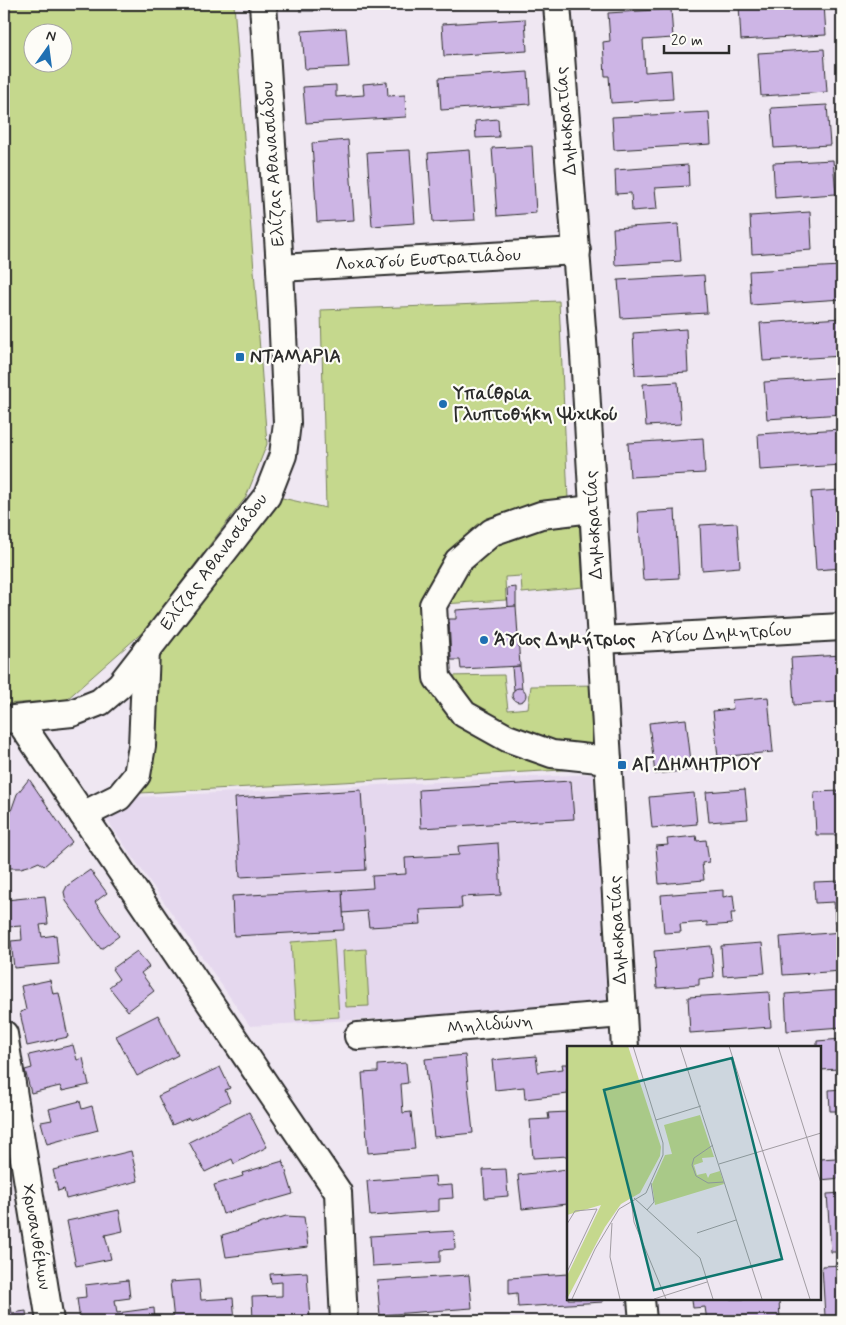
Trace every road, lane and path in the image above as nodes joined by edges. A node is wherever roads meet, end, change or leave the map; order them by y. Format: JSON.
{"nodes":[{"id":1,"x":263,"y":4,"type":"edge"},
{"id":2,"x":557,"y":4,"type":"edge"},
{"id":3,"x":577,"y":251,"type":"junction"},
{"id":4,"x":280,"y":268,"type":"junction"},
{"id":5,"x":592,"y":509,"type":"junction"},
{"id":6,"x":842,"y":627,"type":"edge"},
{"id":7,"x":601,"y":640,"type":"junction"},
{"id":8,"x":146,"y":651,"type":"junction"},
{"id":9,"x":11,"y":720,"type":"edge"},
{"id":10,"x":608,"y":760,"type":"junction"},
{"id":11,"x":83,"y":815,"type":"junction"},
{"id":12,"x":622,"y":1014,"type":"junction"},
{"id":13,"x":4,"y":1034,"type":"edge"},
{"id":14,"x":358,"y":1036,"type":"dead end"},
{"id":15,"x":625,"y":1046,"type":"edge"},
{"id":16,"x":641,"y":1300,"type":"edge"},
{"id":17,"x":50,"y":1321,"type":"edge"},
{"id":18,"x":344,"y":1321,"type":"edge"},
{"id":19,"x":643,"y":1321,"type":"edge"}],
"edges":[{"from":1,"to":4,"type":"street","name":"Ελίζας Αθανασιάδου"},
{"from":2,"to":3,"type":"street","name":"Δημοκρατίας"},
{"from":3,"to":4,"type":"street","name":"Λοχαγού Ευστρατιάδου"},
{"from":3,"to":5,"type":"street","name":"Δημοκρατίας"},
{"from":4,"to":8,"type":"street","name":"Ελίζας Αθανασιάδου"},
{"from":5,"to":7,"type":"street","name":"Δημοκρατίας"},
{"from":5,"to":10,"type":"street"},
{"from":6,"to":7,"type":"street","name":"Αγίου Δημητρίου"},
{"from":7,"to":10,"type":"street","name":"Δημοκρατίας"},
{"from":8,"to":9,"type":"street","name":"Ελίζας Αθανασιάδου"},
{"from":8,"to":11,"type":"street"},
{"from":9,"to":11,"type":"street"},
{"from":10,"to":12,"type":"street","name":"Δημοκρατίας"},
{"from":11,"to":18,"type":"street"},
{"from":12,"to":14,"type":"street","name":"Μηλιδώνη"},
{"from":12,"to":15,"type":"street","name":"Δημοκρατίας"},
{"from":13,"to":17,"type":"street","name":"Χρυσανθέμων"},
{"from":16,"to":19,"type":"street"}]}
